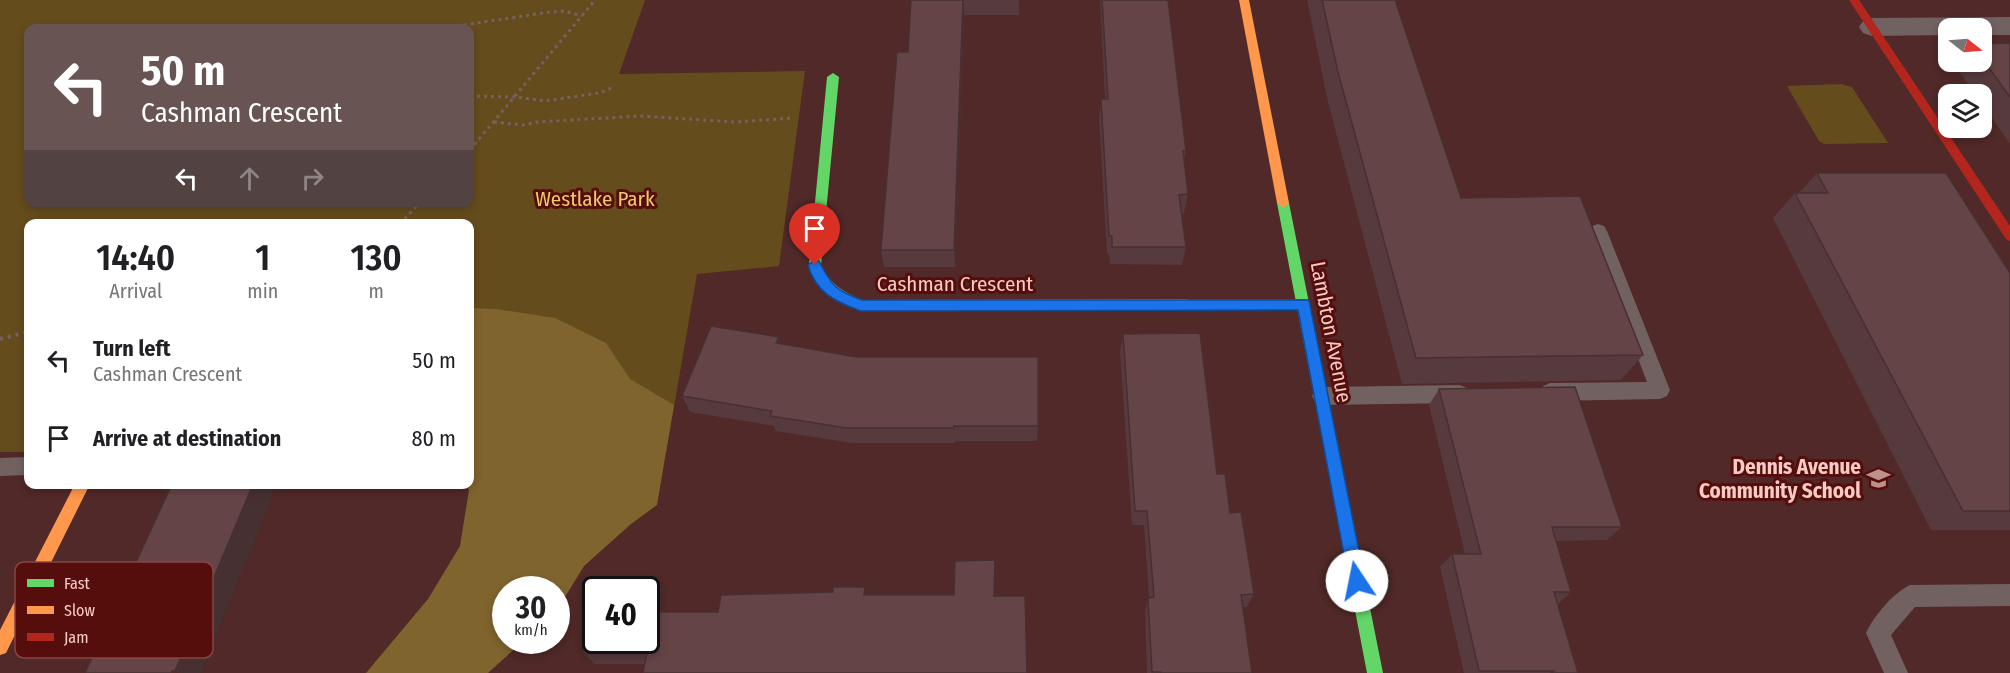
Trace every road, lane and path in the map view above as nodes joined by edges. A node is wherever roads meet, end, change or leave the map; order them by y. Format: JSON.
{"nodes":[{"id":1,"x":595,"y":0,"type":"edge"},
{"id":2,"x":1244,"y":0,"type":"edge"},
{"id":3,"x":1854,"y":0,"type":"edge"},
{"id":4,"x":582,"y":16,"type":"junction"},
{"id":5,"x":474,"y":24,"type":"edge"},
{"id":6,"x":2010,"y":26,"type":"edge"},
{"id":7,"x":1872,"y":27,"type":"junction"},
{"id":8,"x":833,"y":77,"type":"dead end"},
{"id":9,"x":614,"y":87,"type":"dead end"},
{"id":10,"x":474,"y":96,"type":"edge"},
{"id":11,"x":516,"y":97,"type":"junction"},
{"id":12,"x":830,"y":117,"type":"junction"},
{"id":13,"x":494,"y":122,"type":"junction"},
{"id":14,"x":474,"y":145,"type":"edge"},
{"id":15,"x":415,"y":207,"type":"edge"},
{"id":16,"x":405,"y":219,"type":"edge"},
{"id":17,"x":1598,"y":231,"type":"dead end"},
{"id":18,"x":2010,"y":236,"type":"edge"},
{"id":19,"x":1304,"y":304,"type":"junction"},
{"id":20,"x":24,"y":333,"type":"edge"},
{"id":21,"x":0,"y":339,"type":"edge"},
{"id":22,"x":1531,"y":393,"type":"edge"},
{"id":23,"x":1484,"y":394,"type":"edge"},
{"id":24,"x":1322,"y":396,"type":"junction"},
{"id":25,"x":24,"y":466,"type":"edge"},
{"id":26,"x":0,"y":467,"type":"edge"},
{"id":27,"x":80,"y":489,"type":"edge"},
{"id":28,"x":43,"y":562,"type":"edge"},
{"id":29,"x":2010,"y":595,"type":"edge"},
{"id":30,"x":15,"y":617,"type":"edge"},
{"id":31,"x":0,"y":646,"type":"edge"},
{"id":32,"x":1375,"y":673,"type":"edge"},
{"id":33,"x":1896,"y":673,"type":"edge"}],
"edges":[{"from":1,"to":4,"type":"path"},
{"from":2,"to":19,"type":"street","name":"Lambton Avenue"},
{"from":3,"to":7,"type":"street"},
{"from":4,"to":5,"type":"path"},
{"from":4,"to":11,"type":"path"},
{"from":6,"to":7,"type":"street"},
{"from":7,"to":18,"type":"street"},
{"from":8,"to":12,"type":"street","name":"Cashman Crescent"},
{"from":9,"to":11,"type":"path"},
{"from":10,"to":11,"type":"path"},
{"from":11,"to":13,"type":"path"},
{"from":12,"to":13,"type":"path"},
{"from":12,"to":19,"type":"street","name":"Cashman Crescent"},
{"from":13,"to":14,"type":"path"},
{"from":15,"to":16,"type":"path"},
{"from":17,"to":22,"type":"lane"},
{"from":19,"to":24,"type":"street","name":"Lambton Avenue"},
{"from":20,"to":21,"type":"path"},
{"from":23,"to":24,"type":"lane"},
{"from":24,"to":32,"type":"street","name":"Lambton Avenue"},
{"from":25,"to":26,"type":"lane"},
{"from":27,"to":28,"type":"street"},
{"from":29,"to":33,"type":"lane"},
{"from":30,"to":31,"type":"street"}]}
